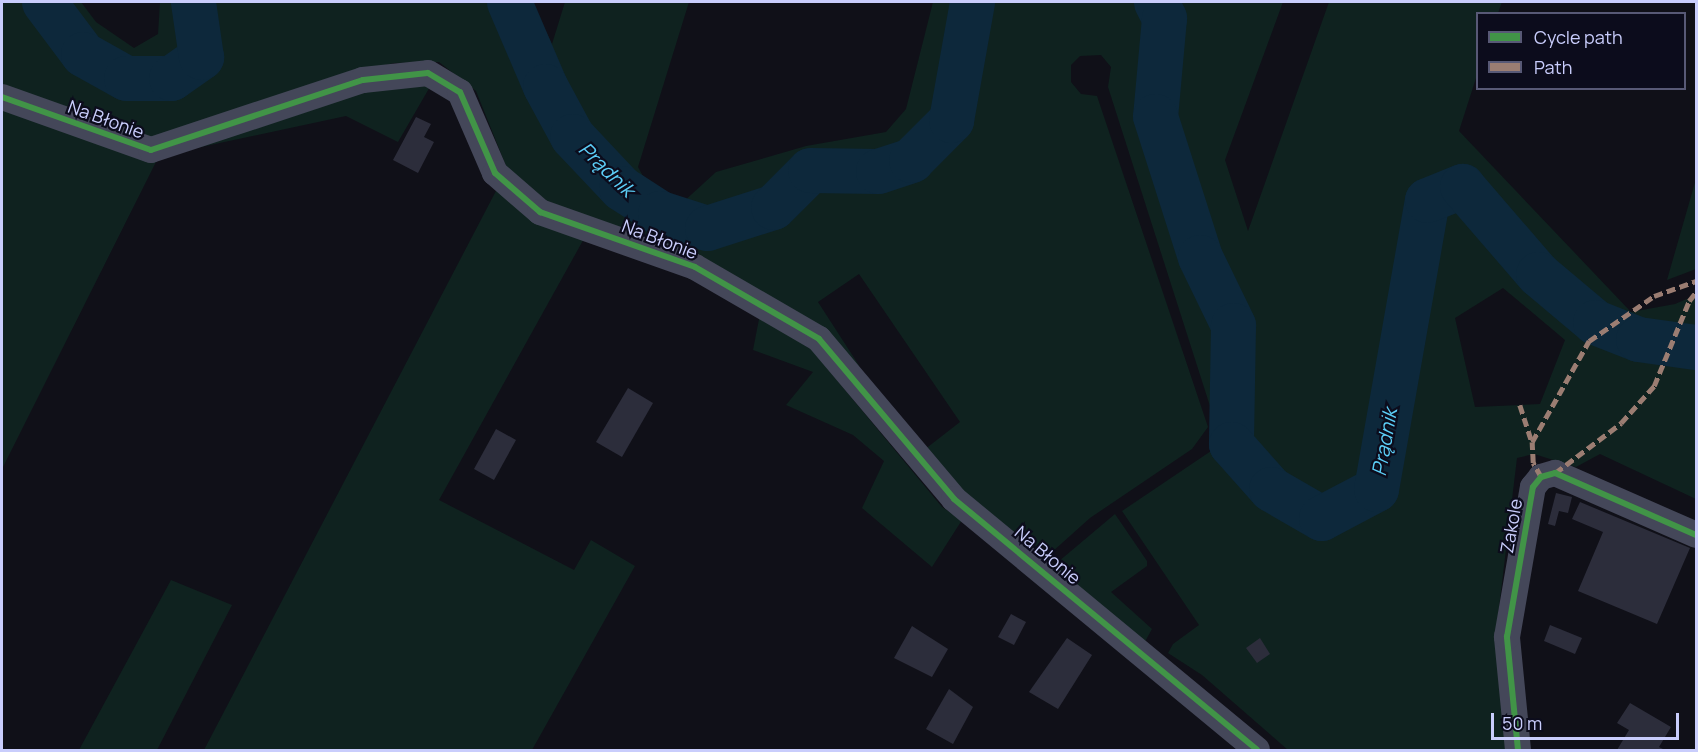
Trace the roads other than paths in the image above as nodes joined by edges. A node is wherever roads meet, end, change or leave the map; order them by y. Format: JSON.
{"nodes":[{"id":1,"x":2,"y":97,"type":"edge"},
{"id":2,"x":1696,"y":535,"type":"edge"},
{"id":3,"x":1257,"y":750,"type":"edge"},
{"id":4,"x":1518,"y":750,"type":"edge"}],
"edges":[{"from":1,"to":3,"type":"street","name":"Na Błonie"},
{"from":2,"to":4,"type":"street","name":"Zakole"}]}
